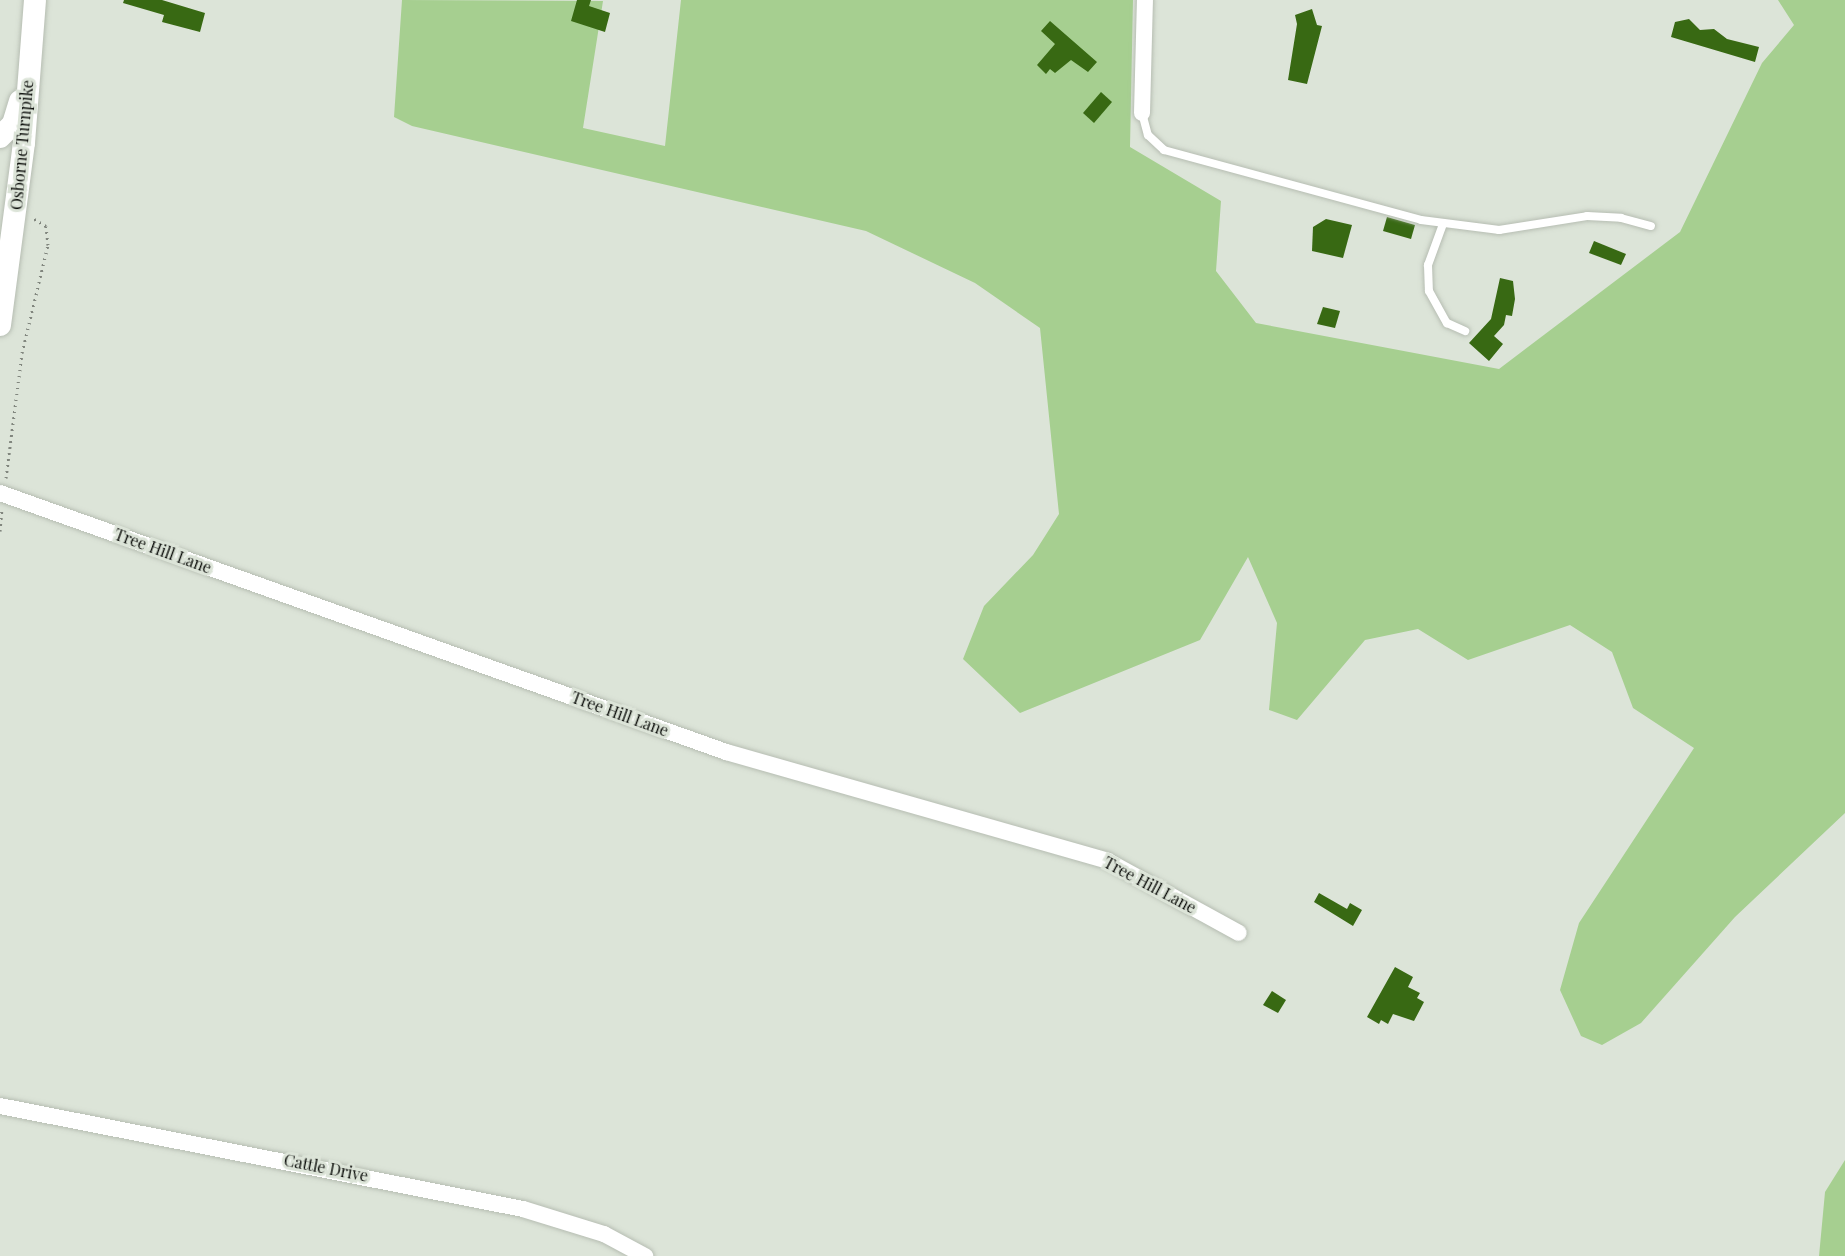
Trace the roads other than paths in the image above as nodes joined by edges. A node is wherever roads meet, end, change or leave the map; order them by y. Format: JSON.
{"nodes":[{"id":1,"x":35,"y":0,"type":"edge"},
{"id":2,"x":1144,"y":0,"type":"edge"},
{"id":3,"x":26,"y":83,"type":"junction"},
{"id":4,"x":1143,"y":113,"type":"joint"},
{"id":5,"x":0,"y":137,"type":"edge"},
{"id":6,"x":1443,"y":224,"type":"junction"},
{"id":7,"x":1651,"y":226,"type":"dead end"},
{"id":8,"x":6,"y":254,"type":"edge"},
{"id":9,"x":0,"y":325,"type":"edge"},
{"id":10,"x":1465,"y":331,"type":"dead end"},
{"id":11,"x":2,"y":493,"type":"edge"},
{"id":12,"x":1239,"y":933,"type":"dead end"},
{"id":13,"x":0,"y":1106,"type":"edge"},
{"id":14,"x":645,"y":1256,"type":"edge"}],
"edges":[{"from":1,"to":3,"type":"street","name":"Osborne Turnpike"},
{"from":2,"to":4,"type":"street"},
{"from":3,"to":5,"type":"street"},
{"from":3,"to":8,"type":"street","name":"Osborne Turnpike"},
{"from":4,"to":6,"type":"lane"},
{"from":6,"to":7,"type":"lane"},
{"from":6,"to":10,"type":"lane"},
{"from":8,"to":9,"type":"street","name":"Osborne Turnpike"},
{"from":11,"to":12,"type":"street","name":"Tree Hill Lane"},
{"from":13,"to":14,"type":"street","name":"Cattle Drive"}]}
